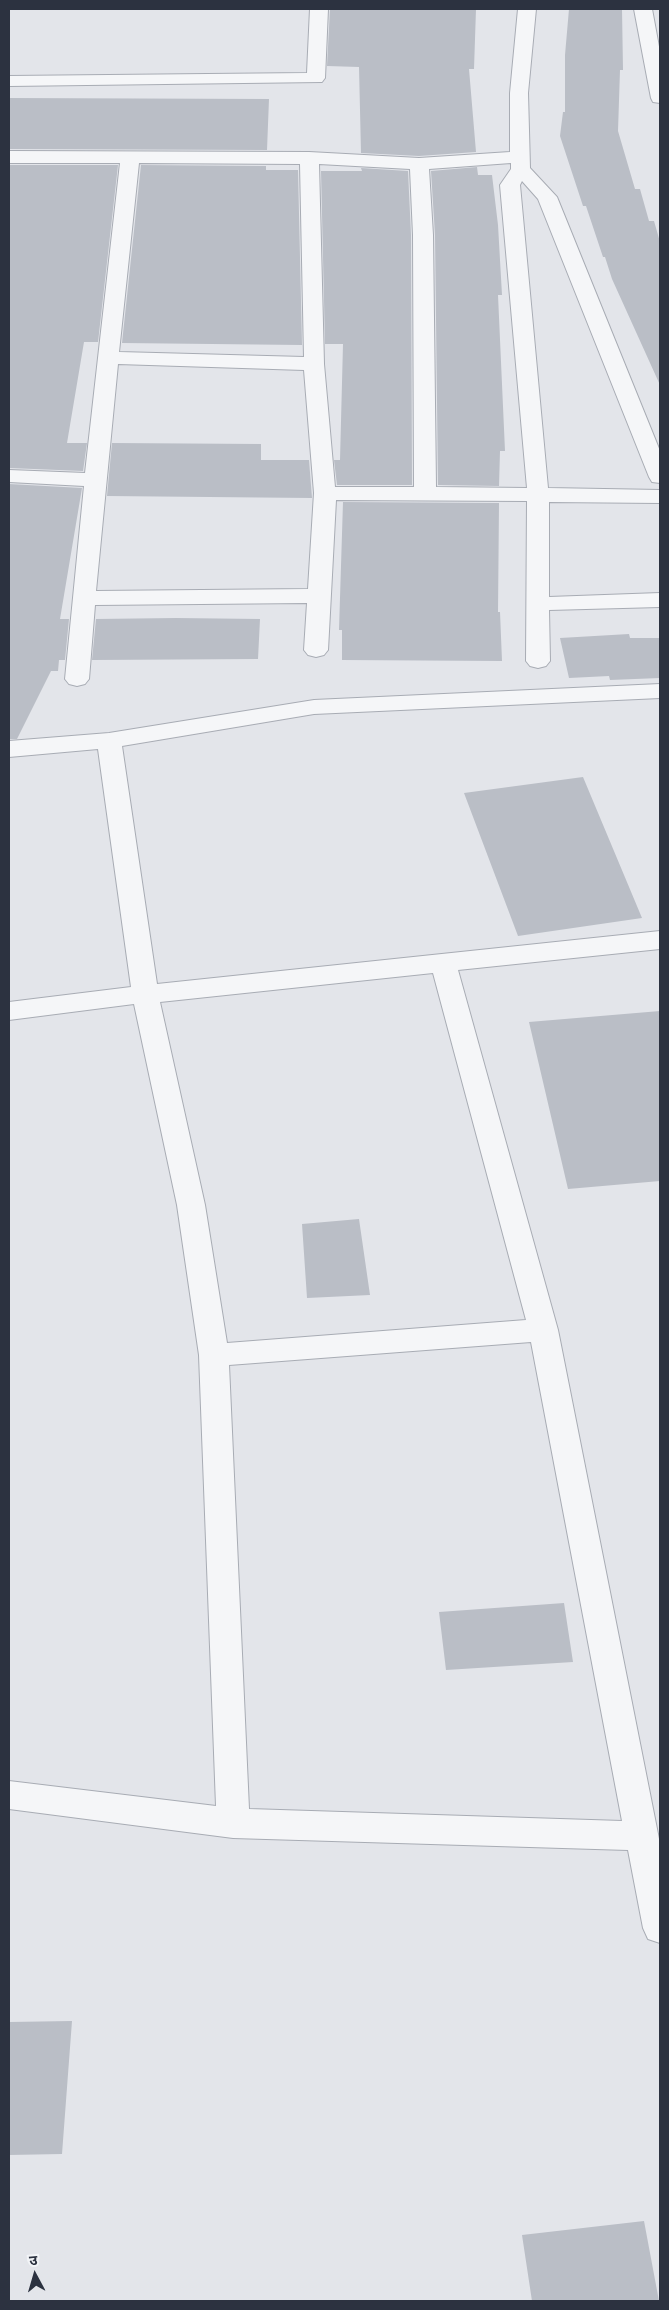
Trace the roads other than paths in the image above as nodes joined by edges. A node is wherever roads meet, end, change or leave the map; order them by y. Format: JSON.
{"nodes":[{"id":1,"x":319,"y":9,"type":"edge"},
{"id":2,"x":527,"y":9,"type":"edge"},
{"id":3,"x":643,"y":9,"type":"edge"},
{"id":4,"x":9,"y":81,"type":"edge"},
{"id":5,"x":660,"y":98,"type":"edge"},
{"id":6,"x":9,"y":157,"type":"edge"},
{"id":7,"x":130,"y":157,"type":"junction"},
{"id":8,"x":309,"y":158,"type":"junction"},
{"id":9,"x":521,"y":163,"type":"junction"},
{"id":10,"x":419,"y":164,"type":"junction"},
{"id":11,"x":109,"y":358,"type":"junction"},
{"id":12,"x":314,"y":364,"type":"junction"},
{"id":13,"x":9,"y":476,"type":"edge"},
{"id":14,"x":660,"y":477,"type":"edge"},
{"id":15,"x":94,"y":480,"type":"junction"},
{"id":16,"x":425,"y":492,"type":"junction"},
{"id":17,"x":325,"y":493,"type":"junction"},
{"id":18,"x":538,"y":495,"type":"junction"},
{"id":19,"x":660,"y":496,"type":"edge"},
{"id":20,"x":320,"y":596,"type":"junction"},
{"id":21,"x":84,"y":598,"type":"junction"},
{"id":22,"x":660,"y":600,"type":"edge"},
{"id":23,"x":537,"y":604,"type":"junction"},
{"id":24,"x":316,"y":650,"type":"dead end"},
{"id":25,"x":538,"y":661,"type":"dead end"},
{"id":26,"x":77,"y":679,"type":"dead end"},
{"id":27,"x":660,"y":691,"type":"edge"},
{"id":28,"x":109,"y":741,"type":"junction"},
{"id":29,"x":9,"y":749,"type":"edge"},
{"id":30,"x":660,"y":940,"type":"edge"},
{"id":31,"x":443,"y":963,"type":"junction"},
{"id":32,"x":144,"y":994,"type":"junction"},
{"id":33,"x":9,"y":1011,"type":"edge"},
{"id":34,"x":543,"y":1330,"type":"junction"},
{"id":35,"x":214,"y":1355,"type":"junction"},
{"id":36,"x":9,"y":1795,"type":"edge"},
{"id":37,"x":233,"y":1823,"type":"junction"},
{"id":38,"x":642,"y":1836,"type":"junction"},
{"id":39,"x":660,"y":1928,"type":"edge"}],
"edges":[{"from":1,"to":4,"type":"street"},
{"from":2,"to":9,"type":"street"},
{"from":3,"to":5,"type":"street"},
{"from":6,"to":7,"type":"street"},
{"from":7,"to":8,"type":"street"},
{"from":7,"to":11,"type":"street"},
{"from":8,"to":10,"type":"street"},
{"from":8,"to":12,"type":"street"},
{"from":9,"to":10,"type":"street"},
{"from":9,"to":14,"type":"street"},
{"from":9,"to":18,"type":"street"},
{"from":10,"to":16,"type":"street"},
{"from":11,"to":12,"type":"street"},
{"from":11,"to":15,"type":"street"},
{"from":12,"to":17,"type":"street"},
{"from":13,"to":15,"type":"street"},
{"from":15,"to":21,"type":"street"},
{"from":16,"to":17,"type":"street"},
{"from":16,"to":18,"type":"street"},
{"from":17,"to":20,"type":"street"},
{"from":18,"to":19,"type":"street"},
{"from":18,"to":23,"type":"street"},
{"from":20,"to":21,"type":"street"},
{"from":20,"to":24,"type":"street"},
{"from":21,"to":26,"type":"street"},
{"from":22,"to":23,"type":"street"},
{"from":23,"to":25,"type":"street"},
{"from":27,"to":28,"type":"street"},
{"from":28,"to":29,"type":"street"},
{"from":28,"to":32,"type":"street"},
{"from":30,"to":31,"type":"street"},
{"from":31,"to":32,"type":"street"},
{"from":31,"to":34,"type":"street"},
{"from":32,"to":33,"type":"street"},
{"from":32,"to":35,"type":"street"},
{"from":34,"to":35,"type":"street"},
{"from":34,"to":38,"type":"street"},
{"from":35,"to":37,"type":"street"},
{"from":36,"to":37,"type":"street"},
{"from":37,"to":38,"type":"street"},
{"from":38,"to":39,"type":"street"}]}
